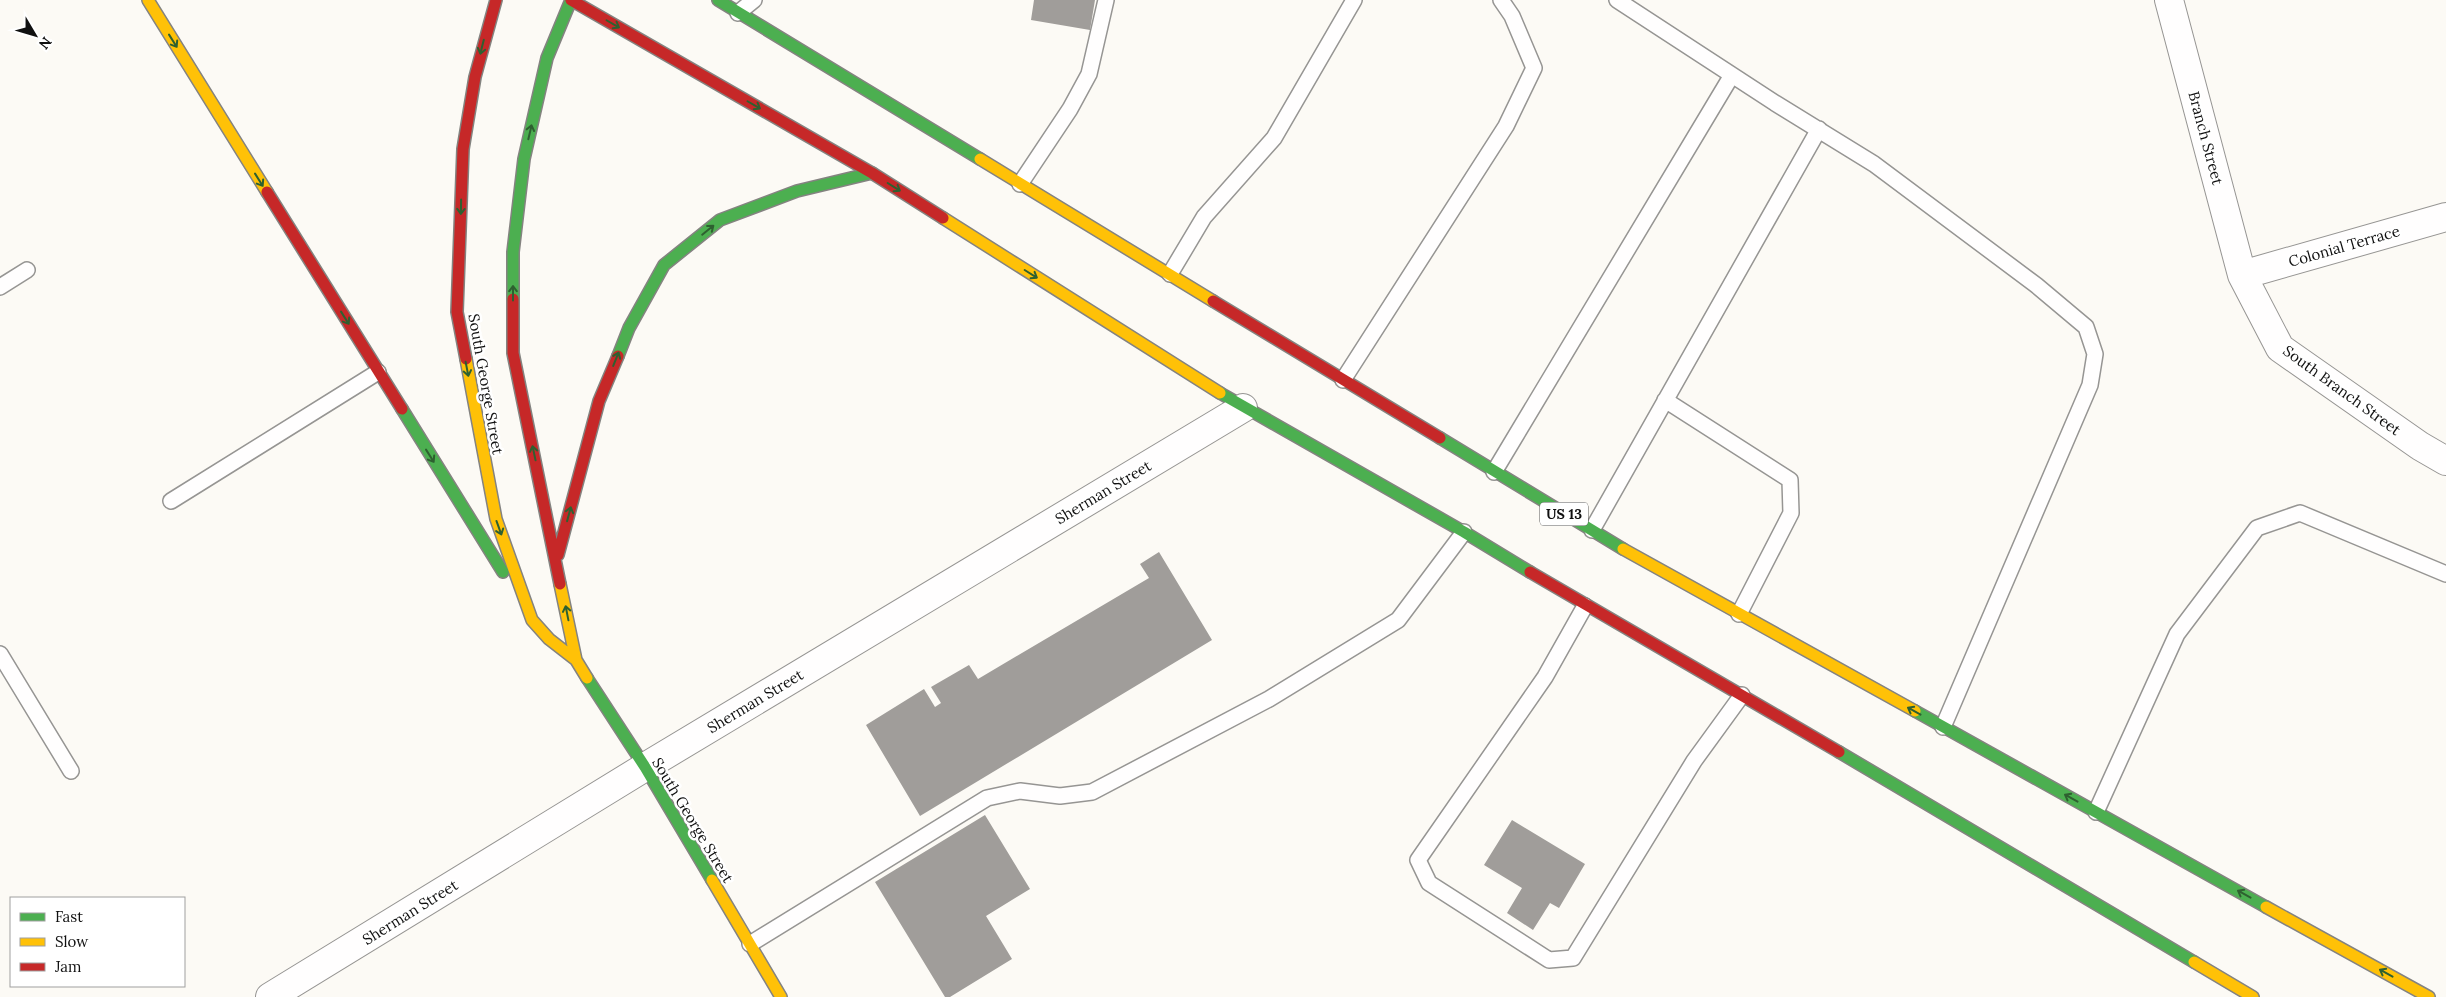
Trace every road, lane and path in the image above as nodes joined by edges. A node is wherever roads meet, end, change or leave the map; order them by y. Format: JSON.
{"nodes":[{"id":1,"x":148,"y":0,"type":"edge"},
{"id":2,"x":496,"y":0,"type":"edge"},
{"id":3,"x":571,"y":0,"type":"edge"},
{"id":4,"x":718,"y":0,"type":"edge"},
{"id":5,"x":754,"y":0,"type":"edge"},
{"id":6,"x":1106,"y":0,"type":"edge"},
{"id":7,"x":1354,"y":0,"type":"edge"},
{"id":8,"x":1502,"y":0,"type":"edge"},
{"id":9,"x":1617,"y":0,"type":"edge"},
{"id":10,"x":2169,"y":0,"type":"edge"},
{"id":11,"x":738,"y":13,"type":"junction"},
{"id":12,"x":1732,"y":75,"type":"junction"},
{"id":13,"x":1819,"y":129,"type":"junction"},
{"id":14,"x":872,"y":173,"type":"junction"},
{"id":15,"x":1020,"y":184,"type":"junction"},
{"id":16,"x":2446,"y":217,"type":"edge"},
{"id":17,"x":27,"y":270,"type":"dead end"},
{"id":18,"x":1170,"y":274,"type":"junction"},
{"id":19,"x":2242,"y":275,"type":"junction"},
{"id":20,"x":0,"y":287,"type":"edge"},
{"id":21,"x":378,"y":372,"type":"junction"},
{"id":22,"x":1343,"y":380,"type":"junction"},
{"id":23,"x":1665,"y":400,"type":"junction"},
{"id":24,"x":1242,"y":408,"type":"junction"},
{"id":25,"x":2446,"y":461,"type":"edge"},
{"id":26,"x":1494,"y":472,"type":"junction"},
{"id":27,"x":171,"y":501,"type":"dead end"},
{"id":28,"x":1592,"y":530,"type":"junction"},
{"id":29,"x":1464,"y":532,"type":"junction"},
{"id":30,"x":556,"y":561,"type":"junction"},
{"id":31,"x":2446,"y":574,"type":"edge"},
{"id":32,"x":1585,"y":606,"type":"junction"},
{"id":33,"x":1739,"y":614,"type":"junction"},
{"id":34,"x":532,"y":620,"type":"junction"},
{"id":35,"x":0,"y":654,"type":"edge"},
{"id":36,"x":576,"y":660,"type":"junction"},
{"id":37,"x":1742,"y":695,"type":"junction"},
{"id":38,"x":1943,"y":727,"type":"junction"},
{"id":39,"x":645,"y":768,"type":"junction"},
{"id":40,"x":71,"y":771,"type":"dead end"},
{"id":41,"x":2096,"y":812,"type":"junction"},
{"id":42,"x":750,"y":944,"type":"junction"},
{"id":43,"x":270,"y":997,"type":"edge"},
{"id":44,"x":781,"y":997,"type":"edge"},
{"id":45,"x":2253,"y":997,"type":"edge"},
{"id":46,"x":2429,"y":997,"type":"edge"}],
"edges":[{"from":1,"to":21,"type":"main road","one_way":true},
{"from":2,"to":34,"type":"main road","name":"South George Street","one_way":true},
{"from":3,"to":14,"type":"main road","one_way":true},
{"from":30,"to":3,"type":"main road","name":"South George Street","one_way":true},
{"from":4,"to":11,"type":"main road","number":"US 13"},
{"from":5,"to":11,"type":"lane"},
{"from":6,"to":15,"type":"lane"},
{"from":7,"to":18,"type":"lane"},
{"from":8,"to":22,"type":"lane"},
{"from":9,"to":12,"type":"lane"},
{"from":10,"to":19,"type":"street","name":"Branch Street"},
{"from":11,"to":15,"type":"main road","number":"US 13"},
{"from":12,"to":13,"type":"lane"},
{"from":12,"to":26,"type":"lane"},
{"from":13,"to":23,"type":"lane"},
{"from":13,"to":38,"type":"lane"},
{"from":14,"to":24,"type":"main road","one_way":true},
{"from":30,"to":14,"type":"main road","one_way":true},
{"from":15,"to":18,"type":"main road","number":"US 13"},
{"from":16,"to":19,"type":"street","name":"Colonial Terrace"},
{"from":17,"to":20,"type":"lane"},
{"from":18,"to":22,"type":"main road","number":"US 13"},
{"from":19,"to":25,"type":"street","name":"South Branch Street"},
{"from":21,"to":27,"type":"lane"},
{"from":21,"to":34,"type":"main road","one_way":true},
{"from":22,"to":26,"type":"main road","number":"US 13"},
{"from":23,"to":28,"type":"lane"},
{"from":23,"to":33,"type":"lane"},
{"from":24,"to":29,"type":"main road"},
{"from":24,"to":39,"type":"street","name":"Sherman Street"},
{"from":26,"to":28,"type":"main road","number":"US 13"},
{"from":28,"to":33,"type":"main road","number":"US 13"},
{"from":29,"to":32,"type":"main road"},
{"from":29,"to":42,"type":"lane"},
{"from":36,"to":30,"type":"main road","name":"South George Street","one_way":true},
{"from":31,"to":41,"type":"lane"},
{"from":32,"to":37,"type":"main road"},
{"from":32,"to":37,"type":"lane"},
{"from":38,"to":33,"type":"main road","number":"US 13","one_way":true},
{"from":34,"to":36,"type":"main road","name":"South George Street"},
{"from":35,"to":40,"type":"lane"},
{"from":36,"to":39,"type":"main road","name":"South George Street"},
{"from":37,"to":45,"type":"main road"},
{"from":41,"to":38,"type":"main road","number":"US 13","one_way":true},
{"from":39,"to":42,"type":"main road","name":"South George Street"},
{"from":39,"to":43,"type":"street","name":"Sherman Street"},
{"from":46,"to":41,"type":"main road","number":"US 13","one_way":true},
{"from":42,"to":44,"type":"main road","name":"South George Street"}]}
